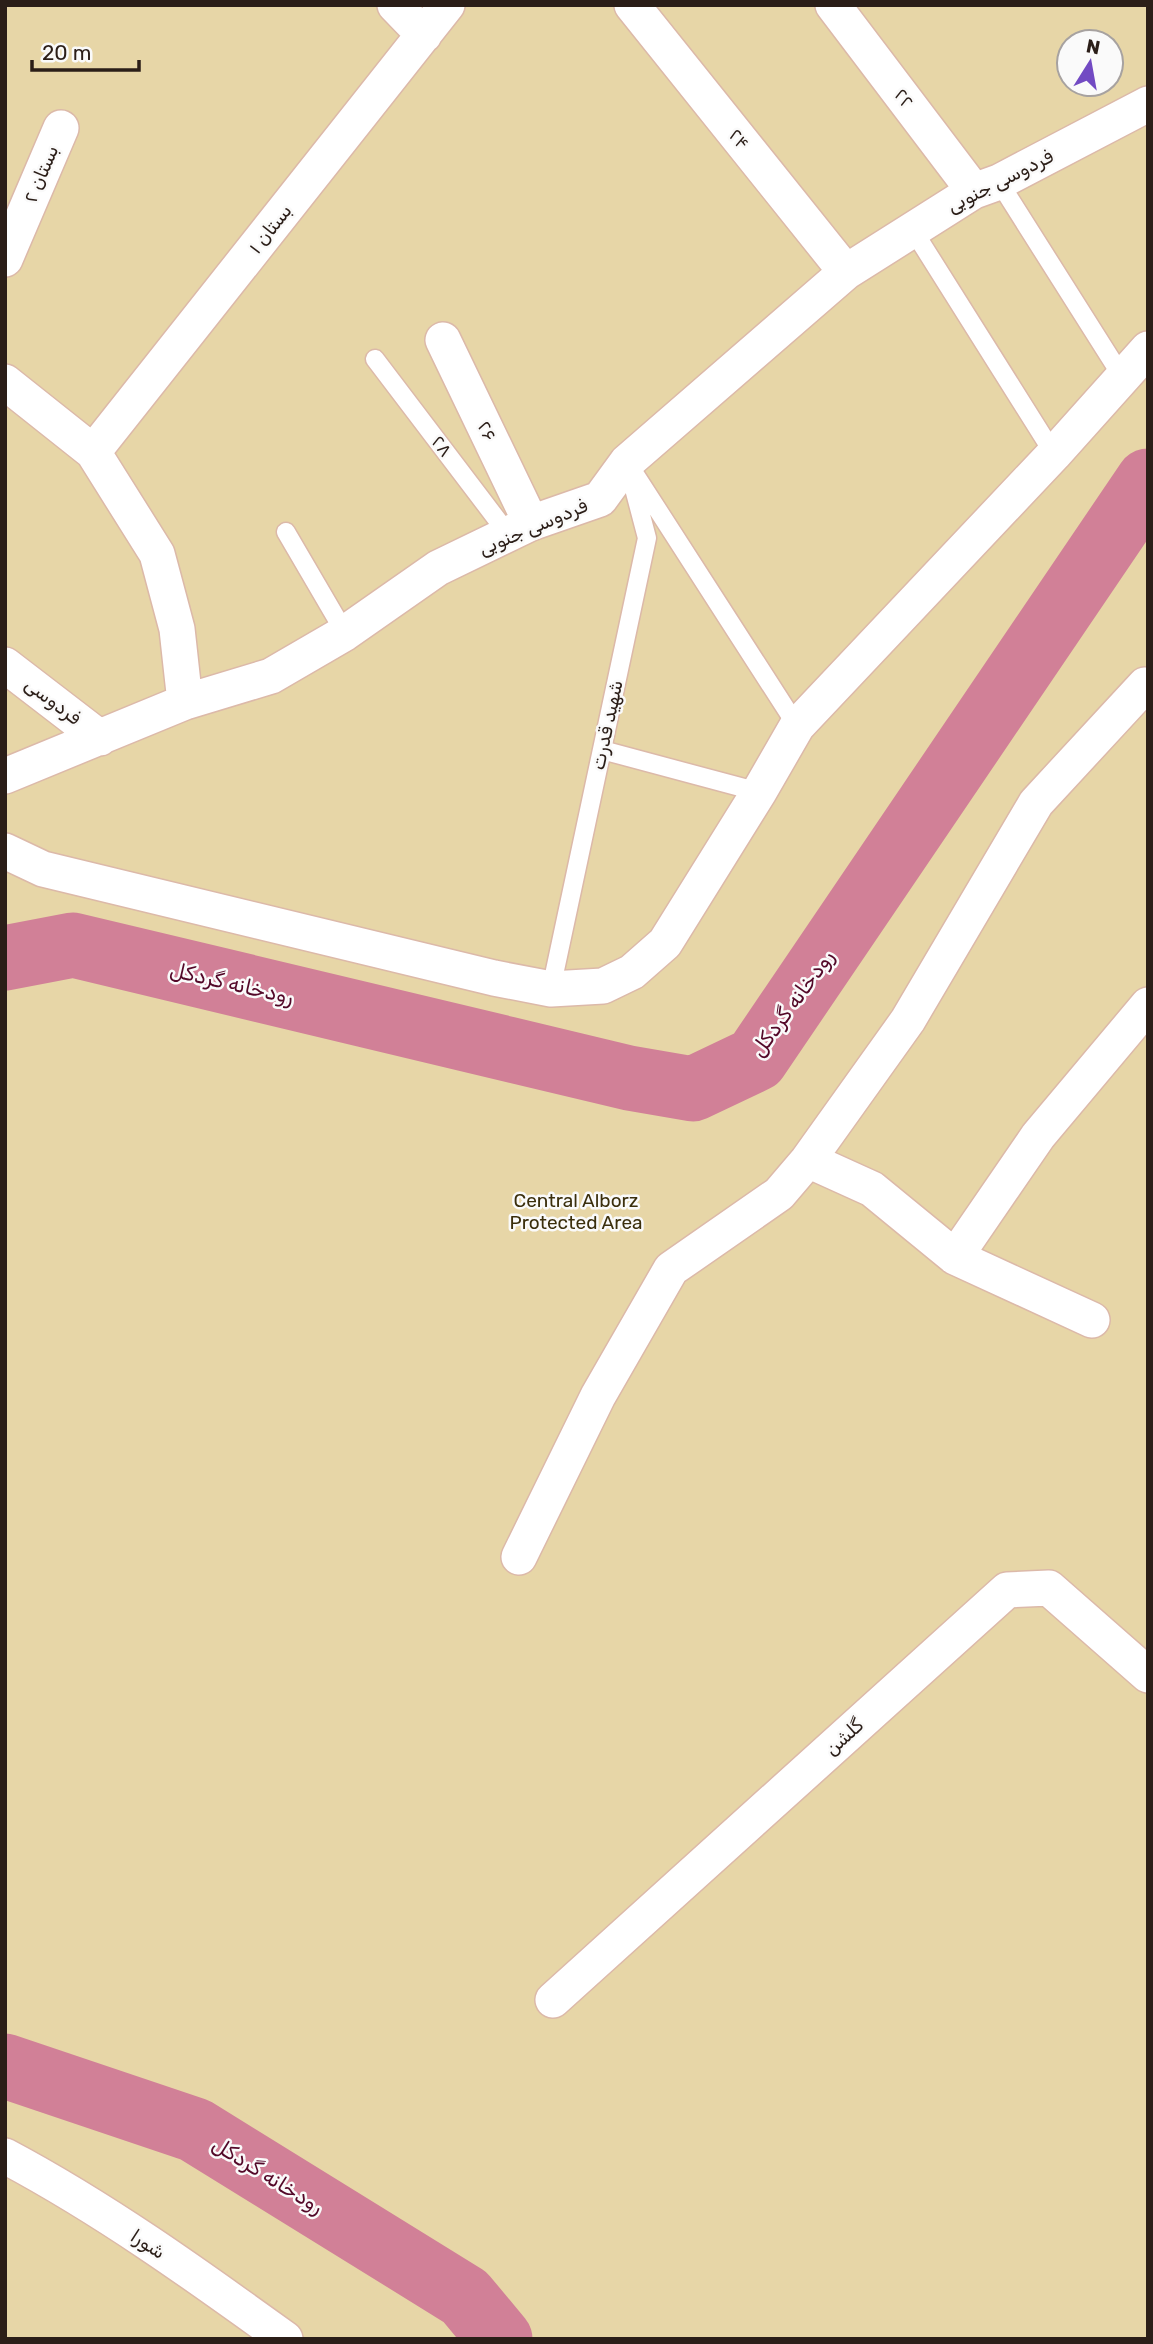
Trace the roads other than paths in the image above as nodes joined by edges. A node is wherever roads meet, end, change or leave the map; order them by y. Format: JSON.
{"nodes":[{"id":1,"x":395,"y":5,"type":"edge"},
{"id":2,"x":447,"y":5,"type":"edge"},
{"id":3,"x":632,"y":5,"type":"edge"},
{"id":4,"x":833,"y":5,"type":"edge"},
{"id":5,"x":424,"y":35,"type":"junction"},
{"id":6,"x":1148,"y":104,"type":"edge"},
{"id":7,"x":61,"y":128,"type":"dead end"},
{"id":8,"x":986,"y":186,"type":"junction"},
{"id":9,"x":913,"y":230,"type":"junction"},
{"id":10,"x":5,"y":259,"type":"edge"},
{"id":11,"x":846,"y":272,"type":"junction"},
{"id":12,"x":443,"y":340,"type":"dead end"},
{"id":13,"x":1148,"y":349,"type":"edge"},
{"id":14,"x":375,"y":359,"type":"dead end"},
{"id":15,"x":1124,"y":378,"type":"junction"},
{"id":16,"x":5,"y":382,"type":"edge"},
{"id":17,"x":93,"y":453,"type":"junction"},
{"id":18,"x":1054,"y":454,"type":"junction"},
{"id":19,"x":627,"y":462,"type":"junction"},
{"id":20,"x":520,"y":529,"type":"junction"},
{"id":21,"x":286,"y":531,"type":"dead end"},
{"id":22,"x":345,"y":633,"type":"junction"},
{"id":23,"x":5,"y":665,"type":"edge"},
{"id":24,"x":1147,"y":685,"type":"edge"},
{"id":25,"x":185,"y":702,"type":"junction"},
{"id":26,"x":797,"y":726,"type":"junction"},
{"id":27,"x":100,"y":738,"type":"junction"},
{"id":28,"x":602,"y":750,"type":"junction"},
{"id":29,"x":5,"y":776,"type":"edge"},
{"id":30,"x":759,"y":792,"type":"junction"},
{"id":31,"x":5,"y":852,"type":"edge"},
{"id":32,"x":551,"y":989,"type":"junction"},
{"id":33,"x":1148,"y":1005,"type":"edge"},
{"id":34,"x":808,"y":1160,"type":"junction"},
{"id":35,"x":955,"y":1257,"type":"junction"},
{"id":36,"x":1092,"y":1320,"type":"dead end"},
{"id":37,"x":519,"y":1557,"type":"dead end"},
{"id":38,"x":1148,"y":1675,"type":"edge"},
{"id":39,"x":553,"y":2000,"type":"dead end"},
{"id":40,"x":5,"y":2156,"type":"edge"},
{"id":41,"x":285,"y":2339,"type":"edge"}],
"edges":[{"from":1,"to":5,"type":"street"},
{"from":2,"to":5,"type":"street","name":"بستان ۱"},
{"from":3,"to":11,"type":"street","name":"۲۴"},
{"from":4,"to":8,"type":"street","name":"۲۲"},
{"from":5,"to":17,"type":"street","name":"بستان ۱"},
{"from":6,"to":8,"type":"street","name":"فردوسی جنوبی"},
{"from":7,"to":10,"type":"street","name":"بستان ۲"},
{"from":8,"to":9,"type":"street","name":"فردوسی جنوبی"},
{"from":8,"to":15,"type":"lane"},
{"from":9,"to":11,"type":"street","name":"فردوسی جنوبی"},
{"from":9,"to":18,"type":"lane"},
{"from":11,"to":19,"type":"street","name":"فردوسی جنوبی"},
{"from":12,"to":20,"type":"street","name":"۲۶"},
{"from":13,"to":15,"type":"street"},
{"from":14,"to":20,"type":"lane","name":"۲۸"},
{"from":15,"to":18,"type":"street"},
{"from":16,"to":17,"type":"street"},
{"from":17,"to":25,"type":"street"},
{"from":18,"to":26,"type":"street"},
{"from":19,"to":20,"type":"street","name":"فردوسی جنوبی"},
{"from":19,"to":26,"type":"lane"},
{"from":19,"to":28,"type":"lane","name":"شهید قدرت"},
{"from":20,"to":22,"type":"street","name":"فردوسی جنوبی"},
{"from":21,"to":22,"type":"lane"},
{"from":22,"to":25,"type":"street","name":"فردوسی جنوبی"},
{"from":23,"to":27,"type":"street","name":"فردوسی"},
{"from":24,"to":34,"type":"street"},
{"from":25,"to":27,"type":"street","name":"فردوسی جنوبی"},
{"from":26,"to":30,"type":"street"},
{"from":27,"to":29,"type":"street","name":"فردوسی جنوبی"},
{"from":28,"to":30,"type":"lane"},
{"from":28,"to":32,"type":"lane","name":"شهید قدرت"},
{"from":30,"to":32,"type":"street"},
{"from":31,"to":32,"type":"street"},
{"from":33,"to":35,"type":"street"},
{"from":34,"to":35,"type":"street"},
{"from":34,"to":37,"type":"street"},
{"from":35,"to":36,"type":"street"},
{"from":38,"to":39,"type":"street","name":"گلشن"},
{"from":40,"to":41,"type":"street","name":"شورا"}]}
